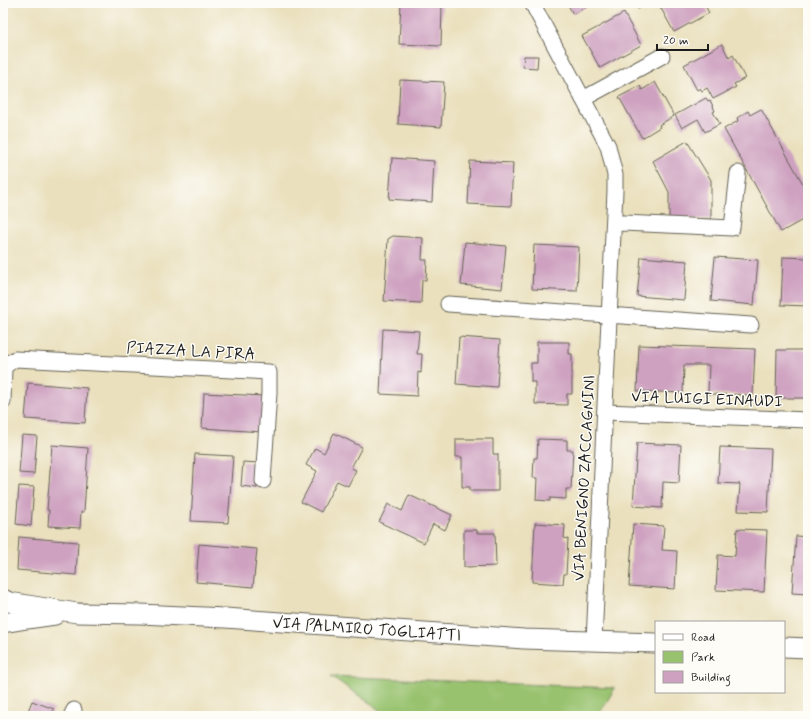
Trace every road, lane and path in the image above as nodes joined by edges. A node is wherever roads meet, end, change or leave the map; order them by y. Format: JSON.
{"nodes":[{"id":1,"x":532,"y":3,"type":"edge"},
{"id":2,"x":662,"y":56,"type":"dead end"},
{"id":3,"x":583,"y":99,"type":"junction"},
{"id":4,"x":738,"y":173,"type":"dead end"},
{"id":5,"x":614,"y":224,"type":"junction"},
{"id":6,"x":448,"y":304,"type":"dead end"},
{"id":7,"x":609,"y":316,"type":"junction"},
{"id":8,"x":751,"y":325,"type":"dead end"},
{"id":9,"x":6,"y":360,"type":"edge"},
{"id":10,"x":3,"y":402,"type":"edge"},
{"id":11,"x":605,"y":412,"type":"junction"},
{"id":12,"x":808,"y":420,"type":"edge"},
{"id":13,"x":263,"y":481,"type":"dead end"},
{"id":14,"x":3,"y":599,"type":"edge"},
{"id":15,"x":77,"y":612,"type":"junction"},
{"id":16,"x":3,"y":624,"type":"edge"},
{"id":17,"x":594,"y":641,"type":"junction"},
{"id":18,"x":655,"y":643,"type":"edge"},
{"id":19,"x":785,"y":647,"type":"edge"},
{"id":20,"x":808,"y":648,"type":"edge"}],
"edges":[{"from":1,"to":3,"type":"street","name":"VIA BENIGNO ZACCAGNINI"},
{"from":2,"to":3,"type":"street"},
{"from":3,"to":5,"type":"street","name":"VIA BENIGNO ZACCAGNINI"},
{"from":4,"to":5,"type":"street"},
{"from":5,"to":7,"type":"street","name":"VIA BENIGNO ZACCAGNINI"},
{"from":6,"to":7,"type":"street"},
{"from":7,"to":8,"type":"street"},
{"from":7,"to":11,"type":"street","name":"VIA BENIGNO ZACCAGNINI"},
{"from":9,"to":10,"type":"street"},
{"from":9,"to":13,"type":"street","name":"PIAZZA LA PIRA"},
{"from":11,"to":12,"type":"street","name":"VIA LUIGI EINAUDI"},
{"from":11,"to":17,"type":"street","name":"VIA BENIGNO ZACCAGNINI"},
{"from":14,"to":15,"type":"street","name":"VIA PALMIRO TOGLIATTI"},
{"from":15,"to":16,"type":"street","name":"VIA PALMIRO TOGLIATTI"},
{"from":15,"to":17,"type":"street","name":"VIA PALMIRO TOGLIATTI"},
{"from":17,"to":18,"type":"street","name":"VIA PALMIRO TOGLIATTI"},
{"from":19,"to":20,"type":"street"}]}
